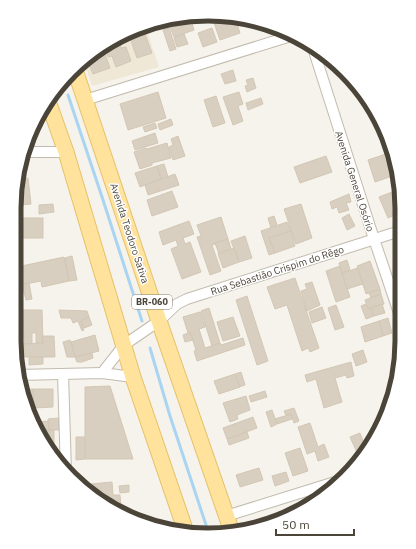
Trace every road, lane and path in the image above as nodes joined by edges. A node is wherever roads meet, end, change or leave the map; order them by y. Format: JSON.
{"nodes":[{"id":1,"x":286,"y":38,"type":"edge"},
{"id":2,"x":315,"y":55,"type":"edge"},
{"id":3,"x":77,"y":75,"type":"edge"},
{"id":4,"x":85,"y":100,"type":"junction"},
{"id":5,"x":50,"y":108,"type":"edge"},
{"id":6,"x":30,"y":152,"type":"edge"},
{"id":7,"x":66,"y":152,"type":"junction"},
{"id":8,"x":395,"y":232,"type":"edge"},
{"id":9,"x":374,"y":239,"type":"junction"},
{"id":10,"x":395,"y":301,"type":"edge"},
{"id":11,"x":159,"y":321,"type":"junction"},
{"id":12,"x":124,"y":345,"type":"junction"},
{"id":13,"x":63,"y":374,"type":"junction"},
{"id":14,"x":102,"y":374,"type":"junction"},
{"id":15,"x":25,"y":375,"type":"edge"},
{"id":16,"x":133,"y":377,"type":"junction"},
{"id":17,"x":66,"y":462,"type":"edge"},
{"id":18,"x":328,"y":484,"type":"edge"},
{"id":19,"x":226,"y":516,"type":"junction"},
{"id":20,"x":184,"y":526,"type":"edge"},
{"id":21,"x":230,"y":526,"type":"edge"}],
"edges":[{"from":1,"to":4,"type":"street"},
{"from":2,"to":9,"type":"street","name":"Avenida General Osório"},
{"from":3,"to":4,"type":"main road","name":"Avenida Teodoro Sativa","number":"BR-060"},
{"from":4,"to":11,"type":"main road","name":"Avenida Teodoro Sativa","number":"BR-060"},
{"from":5,"to":7,"type":"main road"},
{"from":6,"to":7,"type":"street"},
{"from":7,"to":12,"type":"main road"},
{"from":8,"to":9,"type":"street","name":"Rua Sebastião Crispim do Rêgo"},
{"from":9,"to":10,"type":"street","name":"Avenida General Osório"},
{"from":9,"to":11,"type":"street","name":"Rua Sebastião Crispim do Rêgo"},
{"from":11,"to":12,"type":"street","name":"Rua Sebastião Crispim do Rêgo"},
{"from":11,"to":19,"type":"main road","name":"Avenida Teodoro Sativa","number":"BR-060"},
{"from":12,"to":14,"type":"street","name":"Rua Sebastião Crispim do Rêgo"},
{"from":12,"to":16,"type":"main road"},
{"from":13,"to":14,"type":"street"},
{"from":13,"to":15,"type":"street"},
{"from":13,"to":17,"type":"street"},
{"from":14,"to":16,"type":"street"},
{"from":16,"to":20,"type":"main road"},
{"from":18,"to":19,"type":"street"},
{"from":19,"to":21,"type":"main road","name":"Avenida Teodoro Sativa","number":"BR-060"}]}
